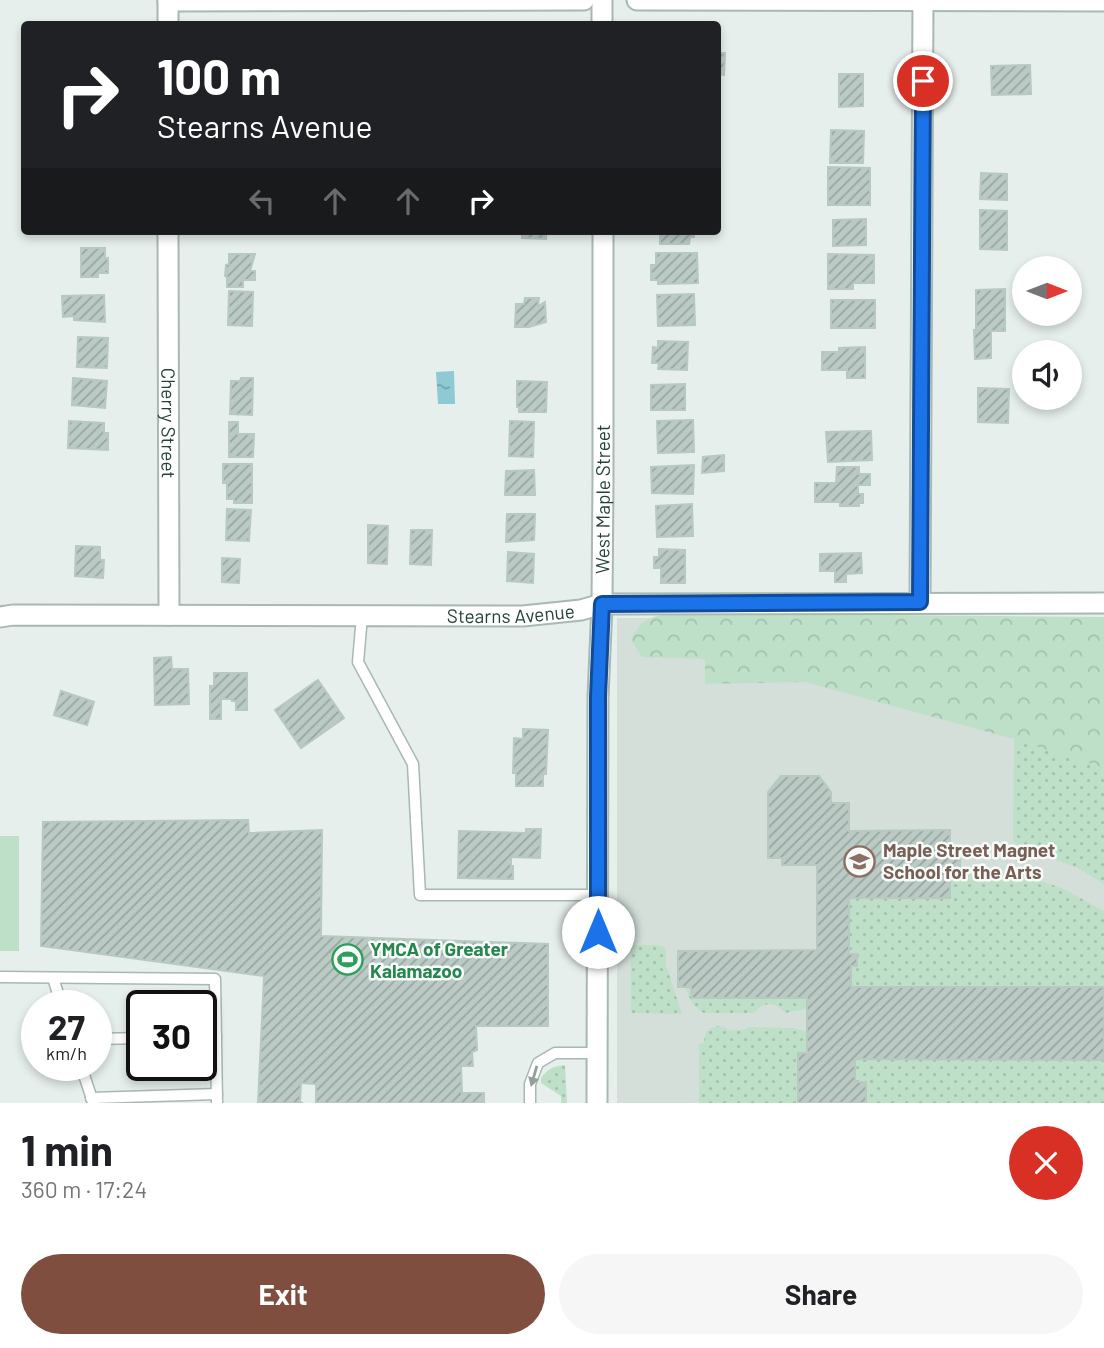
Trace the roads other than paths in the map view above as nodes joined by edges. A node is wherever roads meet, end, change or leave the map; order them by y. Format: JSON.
{"nodes":[{"id":1,"x":584,"y":0,"type":"edge"},
{"id":2,"x":602,"y":0,"type":"edge"},
{"id":3,"x":637,"y":0,"type":"edge"},
{"id":4,"x":923,"y":0,"type":"edge"},
{"id":5,"x":168,"y":1,"type":"edge"},
{"id":6,"x":1104,"y":1,"type":"edge"},
{"id":7,"x":168,"y":21,"type":"edge"},
{"id":8,"x":602,"y":21,"type":"edge"},
{"id":9,"x":168,"y":235,"type":"edge"},
{"id":10,"x":603,"y":235,"type":"edge"},
{"id":11,"x":920,"y":602,"type":"junction"},
{"id":12,"x":1104,"y":603,"type":"edge"},
{"id":13,"x":602,"y":604,"type":"junction"},
{"id":14,"x":169,"y":615,"type":"junction"},
{"id":15,"x":362,"y":616,"type":"junction"},
{"id":16,"x":0,"y":617,"type":"edge"},
{"id":17,"x":598,"y":895,"type":"junction"},
{"id":18,"x":0,"y":977,"type":"edge"},
{"id":19,"x":53,"y":978,"type":"junction"},
{"id":20,"x":57,"y":990,"type":"edge"},
{"id":21,"x":215,"y":990,"type":"edge"},
{"id":22,"x":597,"y":1053,"type":"junction"},
{"id":23,"x":86,"y":1081,"type":"edge"},
{"id":24,"x":217,"y":1098,"type":"edge"},
{"id":25,"x":92,"y":1100,"type":"edge"},
{"id":26,"x":530,"y":1103,"type":"edge"},
{"id":27,"x":597,"y":1103,"type":"edge"}],
"edges":[{"from":1,"to":5,"type":"street"},
{"from":2,"to":8,"type":"street"},
{"from":3,"to":4,"type":"street"},
{"from":4,"to":6,"type":"street"},
{"from":4,"to":11,"type":"street"},
{"from":5,"to":7,"type":"street"},
{"from":9,"to":14,"type":"street","name":"Cherry Street"},
{"from":10,"to":13,"type":"street","name":"West Maple Street"},
{"from":11,"to":12,"type":"street","name":"Stearns Avenue"},
{"from":11,"to":13,"type":"street","name":"Stearns Avenue"},
{"from":13,"to":15,"type":"street","name":"Stearns Avenue"},
{"from":13,"to":17,"type":"street","name":"West Maple Street"},
{"from":14,"to":15,"type":"street","name":"Stearns Avenue"},
{"from":14,"to":16,"type":"street","name":"Stearns Avenue"},
{"from":15,"to":17,"type":"lane"},
{"from":17,"to":22,"type":"street","name":"West Maple Street"},
{"from":18,"to":19,"type":"lane"},
{"from":19,"to":20,"type":"lane"},
{"from":19,"to":21,"type":"lane"},
{"from":22,"to":26,"type":"lane","one_way":true},
{"from":22,"to":27,"type":"street","name":"West Maple Street"},
{"from":23,"to":25,"type":"lane"},
{"from":24,"to":25,"type":"lane"}]}
